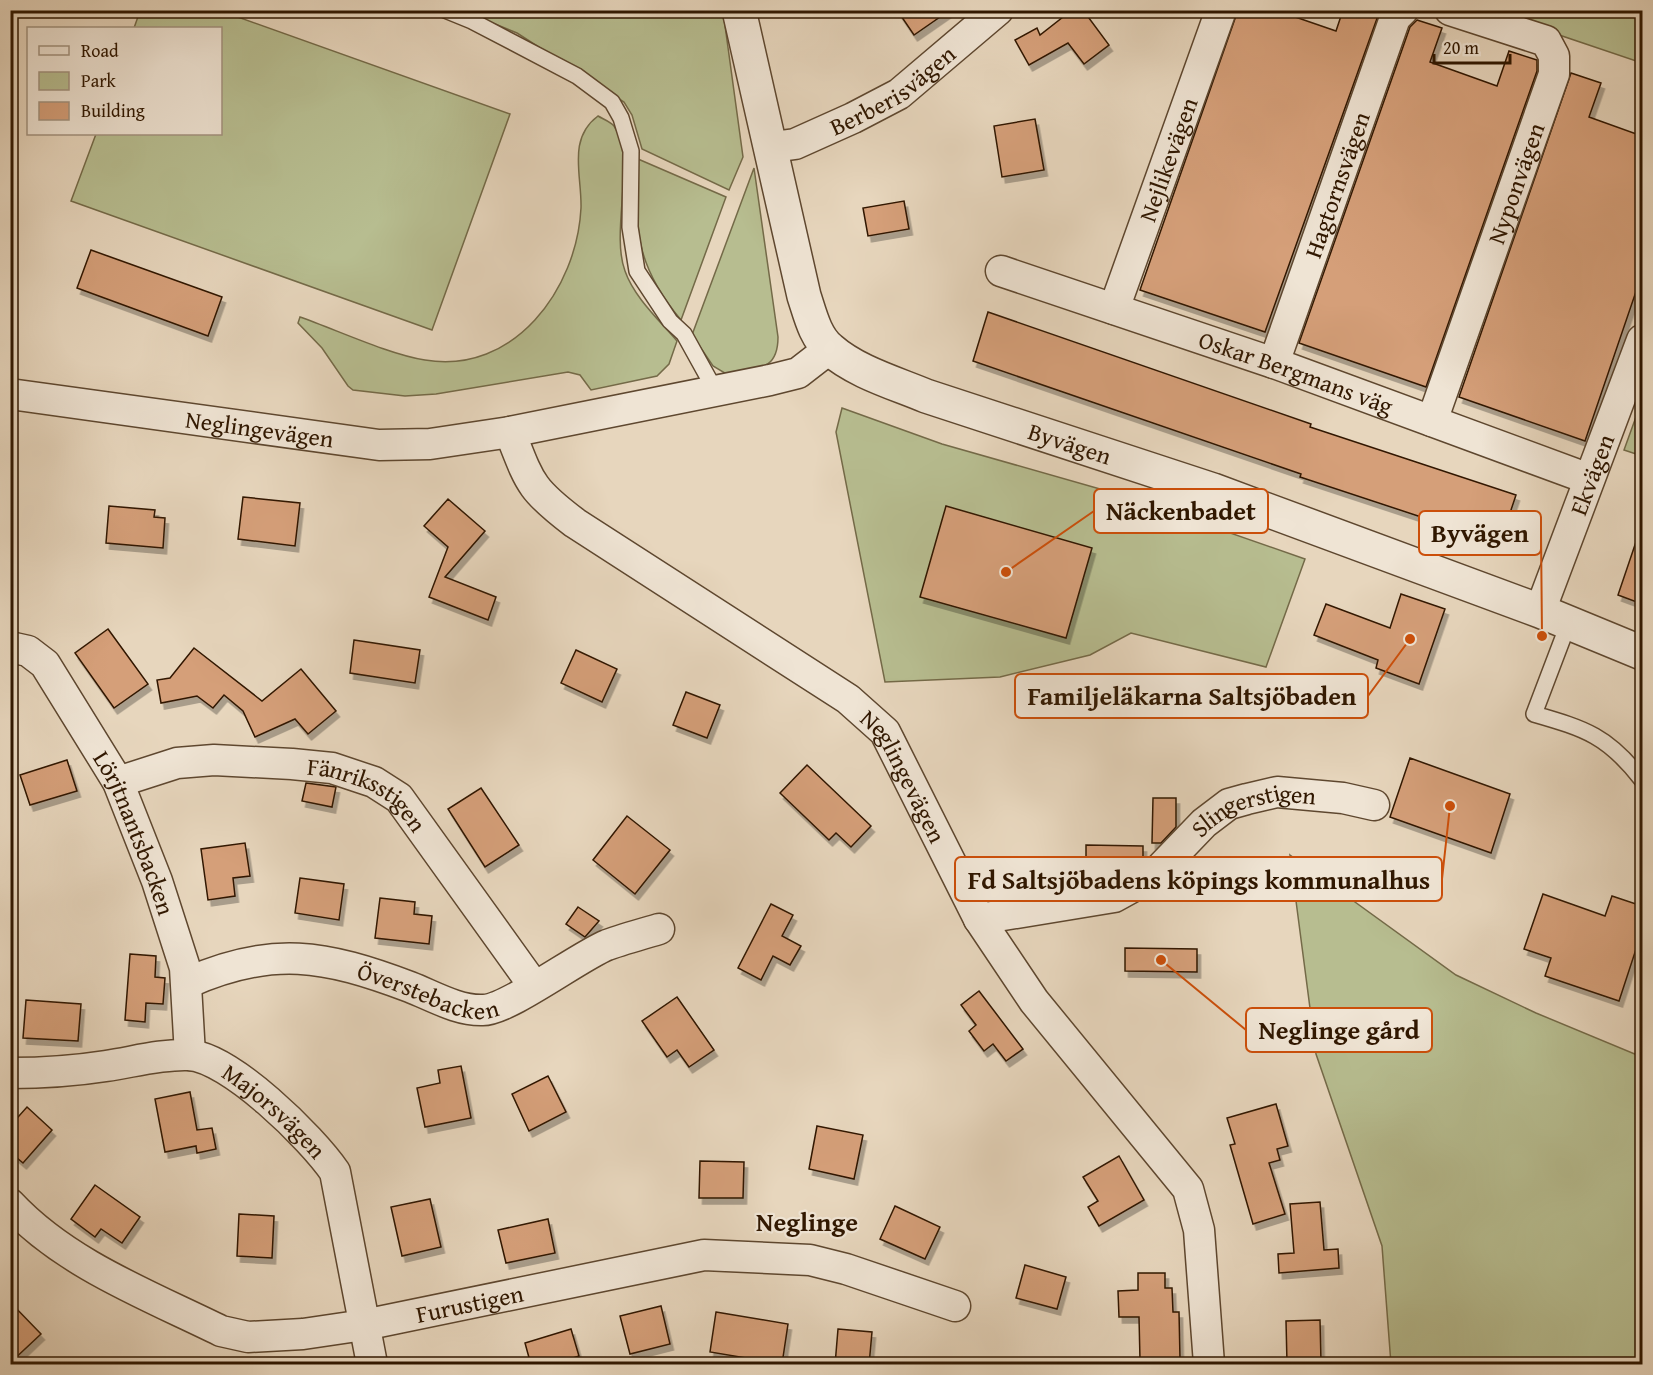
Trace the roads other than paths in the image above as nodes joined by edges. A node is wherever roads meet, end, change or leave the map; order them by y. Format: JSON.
{"nodes":[{"id":1,"x":445,"y":10,"type":"edge"},
{"id":2,"x":740,"y":10,"type":"edge"},
{"id":3,"x":998,"y":10,"type":"edge"},
{"id":4,"x":1221,"y":10,"type":"edge"},
{"id":5,"x":1403,"y":10,"type":"edge"},
{"id":6,"x":1450,"y":10,"type":"edge"},
{"id":7,"x":773,"y":147,"type":"junction"},
{"id":8,"x":1001,"y":271,"type":"dead end"},
{"id":9,"x":1114,"y":309,"type":"junction"},
{"id":10,"x":1642,"y":340,"type":"edge"},
{"id":11,"x":829,"y":349,"type":"junction"},
{"id":12,"x":1274,"y":363,"type":"junction"},
{"id":13,"x":1635,"y":385,"type":"edge"},
{"id":14,"x":715,"y":390,"type":"junction"},
{"id":15,"x":10,"y":394,"type":"edge"},
{"id":16,"x":1432,"y":420,"type":"junction"},
{"id":17,"x":510,"y":432,"type":"junction"},
{"id":18,"x":1589,"y":479,"type":"junction"},
{"id":19,"x":1554,"y":616,"type":"junction"},
{"id":20,"x":10,"y":647,"type":"edge"},
{"id":21,"x":1642,"y":653,"type":"edge"},
{"id":22,"x":1642,"y":780,"type":"edge"},
{"id":23,"x":118,"y":782,"type":"junction"},
{"id":24,"x":1374,"y":805,"type":"dead end"},
{"id":25,"x":979,"y":919,"type":"junction"},
{"id":26,"x":659,"y":929,"type":"dead end"},
{"id":27,"x":187,"y":983,"type":"junction"},
{"id":28,"x":534,"y":986,"type":"junction"},
{"id":29,"x":190,"y":1055,"type":"junction"},
{"id":30,"x":10,"y":1073,"type":"edge"},
{"id":31,"x":10,"y":1204,"type":"edge"},
{"id":32,"x":955,"y":1306,"type":"dead end"},
{"id":33,"x":364,"y":1325,"type":"junction"},
{"id":34,"x":372,"y":1365,"type":"edge"},
{"id":35,"x":1209,"y":1365,"type":"edge"}],
"edges":[{"from":1,"to":14,"type":"lane"},
{"from":2,"to":7,"type":"street","name":"Byvägen"},
{"from":3,"to":7,"type":"street","name":"Berberisvägen"},
{"from":4,"to":9,"type":"street","name":"Nejlikevägen"},
{"from":5,"to":12,"type":"street","name":"Hagtornsvägen"},
{"from":6,"to":16,"type":"street","name":"Nyponvägen"},
{"from":7,"to":11,"type":"street","name":"Byvägen"},
{"from":8,"to":9,"type":"street","name":"Oskar Bergmans väg"},
{"from":9,"to":12,"type":"street","name":"Oskar Bergmans väg"},
{"from":10,"to":13,"type":"street","name":"Ekvägen"},
{"from":11,"to":14,"type":"street","name":"Neglingevägen"},
{"from":11,"to":19,"type":"street","name":"Byvägen"},
{"from":12,"to":16,"type":"street","name":"Oskar Bergmans väg"},
{"from":13,"to":18,"type":"street","name":"Ekvägen"},
{"from":14,"to":17,"type":"street","name":"Neglingevägen"},
{"from":15,"to":17,"type":"street","name":"Neglingevägen"},
{"from":16,"to":18,"type":"street","name":"Oskar Bergmans väg"},
{"from":17,"to":25,"type":"street","name":"Neglingevägen"},
{"from":18,"to":19,"type":"street","name":"Ekvägen"},
{"from":19,"to":21,"type":"street","name":"Byvägen"},
{"from":19,"to":22,"type":"lane"},
{"from":20,"to":23,"type":"street","name":"Lörjtnantsbacken"},
{"from":23,"to":27,"type":"street","name":"Lörjtnantsbacken"},
{"from":23,"to":28,"type":"street","name":"Fänriksstigen"},
{"from":24,"to":25,"type":"street","name":"Slingerstigen"},
{"from":25,"to":35,"type":"street","name":"Neglingevägen"},
{"from":26,"to":28,"type":"street","name":"Överstebacken"},
{"from":27,"to":28,"type":"street","name":"Överstebacken"},
{"from":27,"to":29,"type":"street","name":"Lörjtnantsbacken"},
{"from":29,"to":30,"type":"street","name":"Majorsvägen"},
{"from":29,"to":33,"type":"street","name":"Majorsvägen"},
{"from":31,"to":33,"type":"street","name":"Furustigen"},
{"from":32,"to":33,"type":"street","name":"Furustigen"},
{"from":33,"to":34,"type":"street","name":"Majorsvägen"}]}
